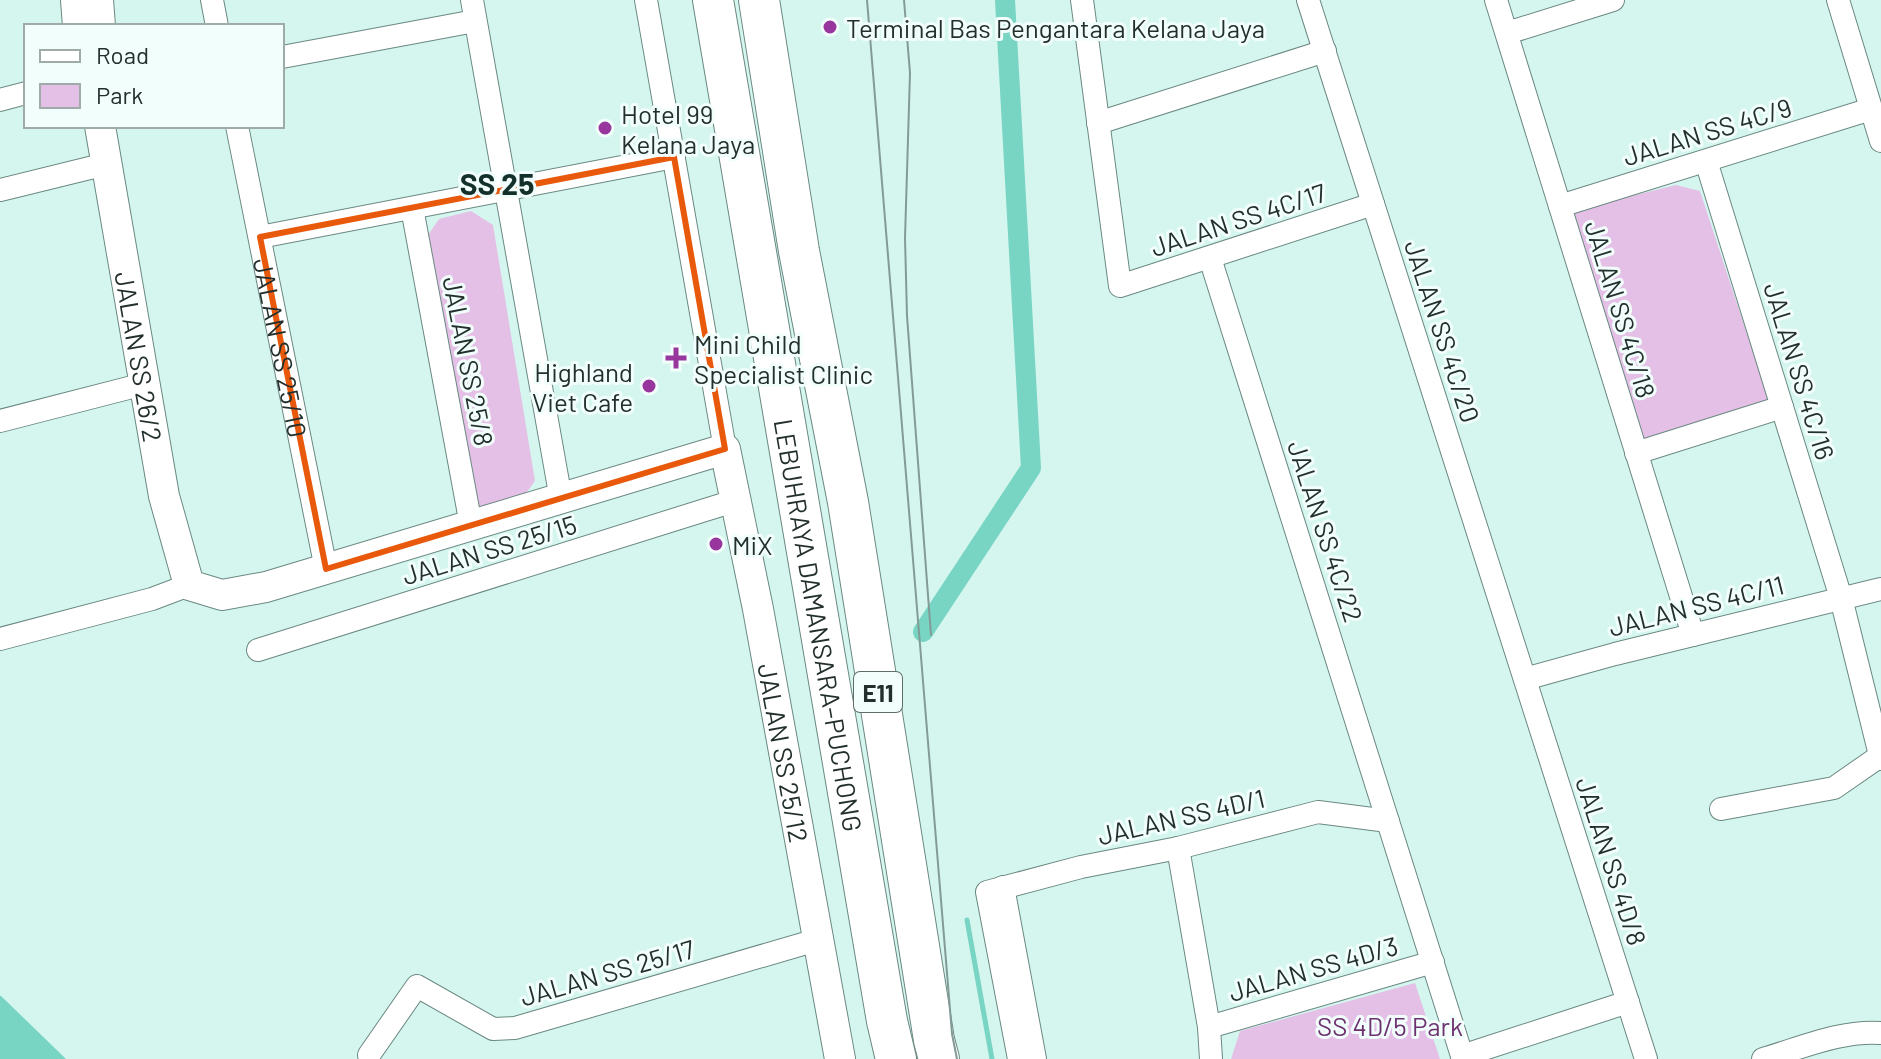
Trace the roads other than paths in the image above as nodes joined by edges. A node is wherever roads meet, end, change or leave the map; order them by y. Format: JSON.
{"nodes":[{"id":1,"x":76,"y":0,"type":"edge"},
{"id":2,"x":98,"y":0,"type":"edge"},
{"id":3,"x":212,"y":0,"type":"edge"},
{"id":4,"x":646,"y":0,"type":"edge"},
{"id":5,"x":713,"y":0,"type":"edge"},
{"id":6,"x":759,"y":0,"type":"edge"},
{"id":7,"x":1082,"y":0,"type":"edge"},
{"id":8,"x":1308,"y":0,"type":"edge"},
{"id":9,"x":1496,"y":0,"type":"edge"},
{"id":10,"x":1613,"y":0,"type":"edge"},
{"id":11,"x":1838,"y":0,"type":"edge"},
{"id":12,"x":474,"y":10,"type":"edge"},
{"id":13,"x":78,"y":24,"type":"edge"},
{"id":14,"x":100,"y":24,"type":"edge"},
{"id":15,"x":217,"y":24,"type":"edge"},
{"id":16,"x":1507,"y":33,"type":"junction"},
{"id":17,"x":1325,"y":51,"type":"junction"},
{"id":18,"x":284,"y":57,"type":"edge"},
{"id":19,"x":24,"y":94,"type":"edge"},
{"id":20,"x":0,"y":100,"type":"edge"},
{"id":21,"x":1871,"y":109,"type":"junction"},
{"id":22,"x":1108,"y":119,"type":"junction"},
{"id":23,"x":100,"y":128,"type":"edge"},
{"id":24,"x":237,"y":128,"type":"edge"},
{"id":25,"x":1881,"y":141,"type":"edge"},
{"id":26,"x":674,"y":157,"type":"junction"},
{"id":27,"x":1706,"y":161,"type":"junction"},
{"id":28,"x":106,"y":164,"type":"junction"},
{"id":29,"x":0,"y":190,"type":"edge"},
{"id":30,"x":506,"y":190,"type":"junction"},
{"id":31,"x":1373,"y":204,"type":"junction"},
{"id":32,"x":1560,"y":206,"type":"junction"},
{"id":33,"x":412,"y":208,"type":"junction"},
{"id":34,"x":260,"y":237,"type":"junction"},
{"id":35,"x":1210,"y":258,"type":"junction"},
{"id":36,"x":144,"y":384,"type":"junction"},
{"id":37,"x":1782,"y":407,"type":"junction"},
{"id":38,"x":0,"y":421,"type":"edge"},
{"id":39,"x":725,"y":449,"type":"junction"},
{"id":40,"x":1636,"y":453,"type":"junction"},
{"id":41,"x":561,"y":499,"type":"junction"},
{"id":42,"x":737,"y":500,"type":"junction"},
{"id":43,"x":471,"y":525,"type":"junction"},
{"id":44,"x":326,"y":569,"type":"junction"},
{"id":45,"x":189,"y":585,"type":"junction"},
{"id":46,"x":1881,"y":589,"type":"edge"},
{"id":47,"x":1841,"y":598,"type":"junction"},
{"id":48,"x":1693,"y":635,"type":"junction"},
{"id":49,"x":0,"y":639,"type":"edge"},
{"id":50,"x":258,"y":650,"type":"dead end"},
{"id":51,"x":1525,"y":679,"type":"junction"},
{"id":52,"x":1880,"y":758,"type":"edge"},
{"id":53,"x":1721,"y":809,"type":"dead end"},
{"id":54,"x":1388,"y":821,"type":"junction"},
{"id":55,"x":1178,"y":848,"type":"junction"},
{"id":56,"x":995,"y":890,"type":"junction"},
{"id":57,"x":820,"y":939,"type":"junction"},
{"id":58,"x":1433,"y":962,"type":"junction"},
{"id":59,"x":1628,"y":1002,"type":"junction"},
{"id":60,"x":1209,"y":1027,"type":"junction"},
{"id":61,"x":1881,"y":1033,"type":"edge"},
{"id":62,"x":369,"y":1055,"type":"dead end"},
{"id":63,"x":1463,"y":1057,"type":"edge"},
{"id":64,"x":840,"y":1059,"type":"edge"},
{"id":65,"x":896,"y":1059,"type":"edge"},
{"id":66,"x":939,"y":1059,"type":"edge"},
{"id":67,"x":1019,"y":1059,"type":"edge"},
{"id":68,"x":1035,"y":1059,"type":"edge"},
{"id":69,"x":1211,"y":1059,"type":"edge"},
{"id":70,"x":1646,"y":1059,"type":"edge"},
{"id":71,"x":1763,"y":1059,"type":"edge"}],
"edges":[{"from":1,"to":13,"type":"street"},
{"from":2,"to":14,"type":"street"},
{"from":3,"to":15,"type":"street"},
{"from":4,"to":26,"type":"street"},
{"from":5,"to":65,"type":"highway","name":"LEBUHRAYA DAMANSARA–PUCHONG","number":"E11"},
{"from":6,"to":66,"type":"highway","name":"LEBUHRAYA DAMANSARA–PUCHONG","number":"E11"},
{"from":7,"to":22,"type":"street"},
{"from":8,"to":17,"type":"street","name":"JALAN SS 4C/20"},
{"from":9,"to":16,"type":"street","name":"JALAN SS 4C/18"},
{"from":10,"to":16,"type":"street"},
{"from":11,"to":21,"type":"street"},
{"from":12,"to":18,"type":"street"},
{"from":12,"to":30,"type":"street"},
{"from":16,"to":32,"type":"street","name":"JALAN SS 4C/18"},
{"from":17,"to":22,"type":"street"},
{"from":17,"to":31,"type":"street","name":"JALAN SS 4C/20"},
{"from":19,"to":20,"type":"street"},
{"from":21,"to":25,"type":"street"},
{"from":21,"to":27,"type":"street","name":"JALAN SS 4C/9"},
{"from":22,"to":35,"type":"street","name":"JALAN SS 4C/17"},
{"from":23,"to":28,"type":"street","name":"JALAN SS 26/2"},
{"from":24,"to":34,"type":"street","name":"JALAN SS 25/10"},
{"from":26,"to":30,"type":"street"},
{"from":26,"to":39,"type":"street"},
{"from":27,"to":32,"type":"street","name":"JALAN SS 4C/9"},
{"from":27,"to":37,"type":"street","name":"JALAN SS 4C/16"},
{"from":28,"to":29,"type":"street"},
{"from":28,"to":36,"type":"street","name":"JALAN SS 26/2"},
{"from":30,"to":33,"type":"street"},
{"from":30,"to":41,"type":"street"},
{"from":31,"to":35,"type":"street","name":"JALAN SS 4C/17"},
{"from":31,"to":51,"type":"street","name":"JALAN SS 4C/20"},
{"from":32,"to":40,"type":"street","name":"JALAN SS 4C/18"},
{"from":33,"to":34,"type":"street"},
{"from":33,"to":43,"type":"street","name":"JALAN SS 25/8"},
{"from":34,"to":44,"type":"street","name":"JALAN SS 25/10"},
{"from":35,"to":54,"type":"street","name":"JALAN SS 4C/22"},
{"from":36,"to":38,"type":"street"},
{"from":36,"to":45,"type":"street","name":"JALAN SS 26/2"},
{"from":37,"to":40,"type":"street"},
{"from":37,"to":47,"type":"street","name":"JALAN SS 4C/16"},
{"from":39,"to":41,"type":"street"},
{"from":39,"to":42,"type":"street","name":"JALAN SS 25/12"},
{"from":40,"to":48,"type":"street","name":"JALAN SS 4C/18"},
{"from":41,"to":43,"type":"street"},
{"from":42,"to":50,"type":"street","name":"JALAN SS 25/15"},
{"from":42,"to":57,"type":"street","name":"JALAN SS 25/12"},
{"from":43,"to":44,"type":"street"},
{"from":44,"to":45,"type":"street"},
{"from":45,"to":49,"type":"street"},
{"from":46,"to":47,"type":"street","name":"JALAN SS 4C/11"},
{"from":47,"to":48,"type":"street","name":"JALAN SS 4C/11"},
{"from":47,"to":52,"type":"street","name":"JALAN SS 4C/16"},
{"from":48,"to":51,"type":"street","name":"JALAN SS 4C/11"},
{"from":51,"to":59,"type":"street","name":"JALAN SS 4D/8"},
{"from":52,"to":53,"type":"street"},
{"from":54,"to":55,"type":"street","name":"JALAN SS 4D/1"},
{"from":54,"to":58,"type":"street","name":"JALAN SS 4C/22"},
{"from":55,"to":56,"type":"street","name":"JALAN SS 4D/1"},
{"from":55,"to":60,"type":"street"},
{"from":56,"to":67,"type":"street"},
{"from":56,"to":68,"type":"street"},
{"from":57,"to":62,"type":"street","name":"JALAN SS 25/17"},
{"from":57,"to":64,"type":"street","name":"JALAN SS 25/12"},
{"from":58,"to":60,"type":"street","name":"JALAN SS 4D/3"},
{"from":58,"to":63,"type":"street","name":"JALAN SS 4C/22"},
{"from":59,"to":63,"type":"street"},
{"from":59,"to":70,"type":"street","name":"JALAN SS 4D/8"},
{"from":60,"to":69,"type":"street"},
{"from":61,"to":71,"type":"street"}]}
